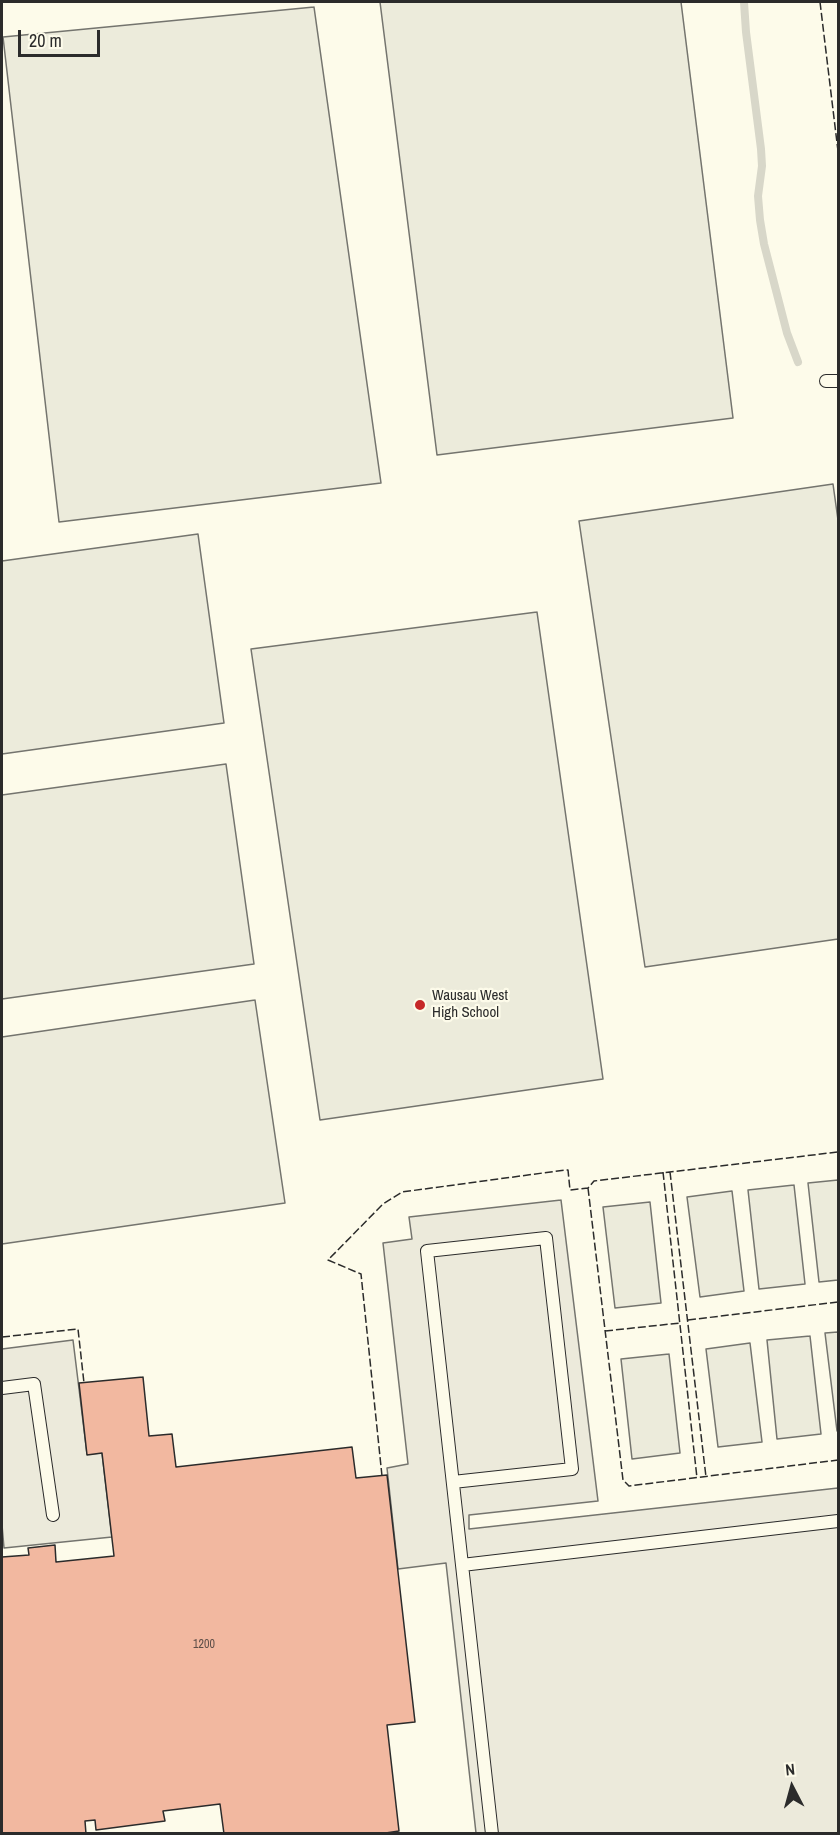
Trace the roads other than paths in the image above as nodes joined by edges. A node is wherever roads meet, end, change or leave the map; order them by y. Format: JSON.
{"nodes":[{"id":1,"x":2,"y":1388,"type":"edge"},
{"id":2,"x":453,"y":1482,"type":"junction"},
{"id":3,"x":53,"y":1515,"type":"dead end"},
{"id":4,"x":838,"y":1521,"type":"edge"},
{"id":5,"x":462,"y":1565,"type":"junction"},
{"id":6,"x":492,"y":1833,"type":"edge"}],
"edges":[{"from":1,"to":3,"type":"lane"},
{"from":2,"to":2,"type":"lane"},
{"from":2,"to":5,"type":"lane"},
{"from":4,"to":5,"type":"lane"},
{"from":5,"to":6,"type":"lane"}]}
